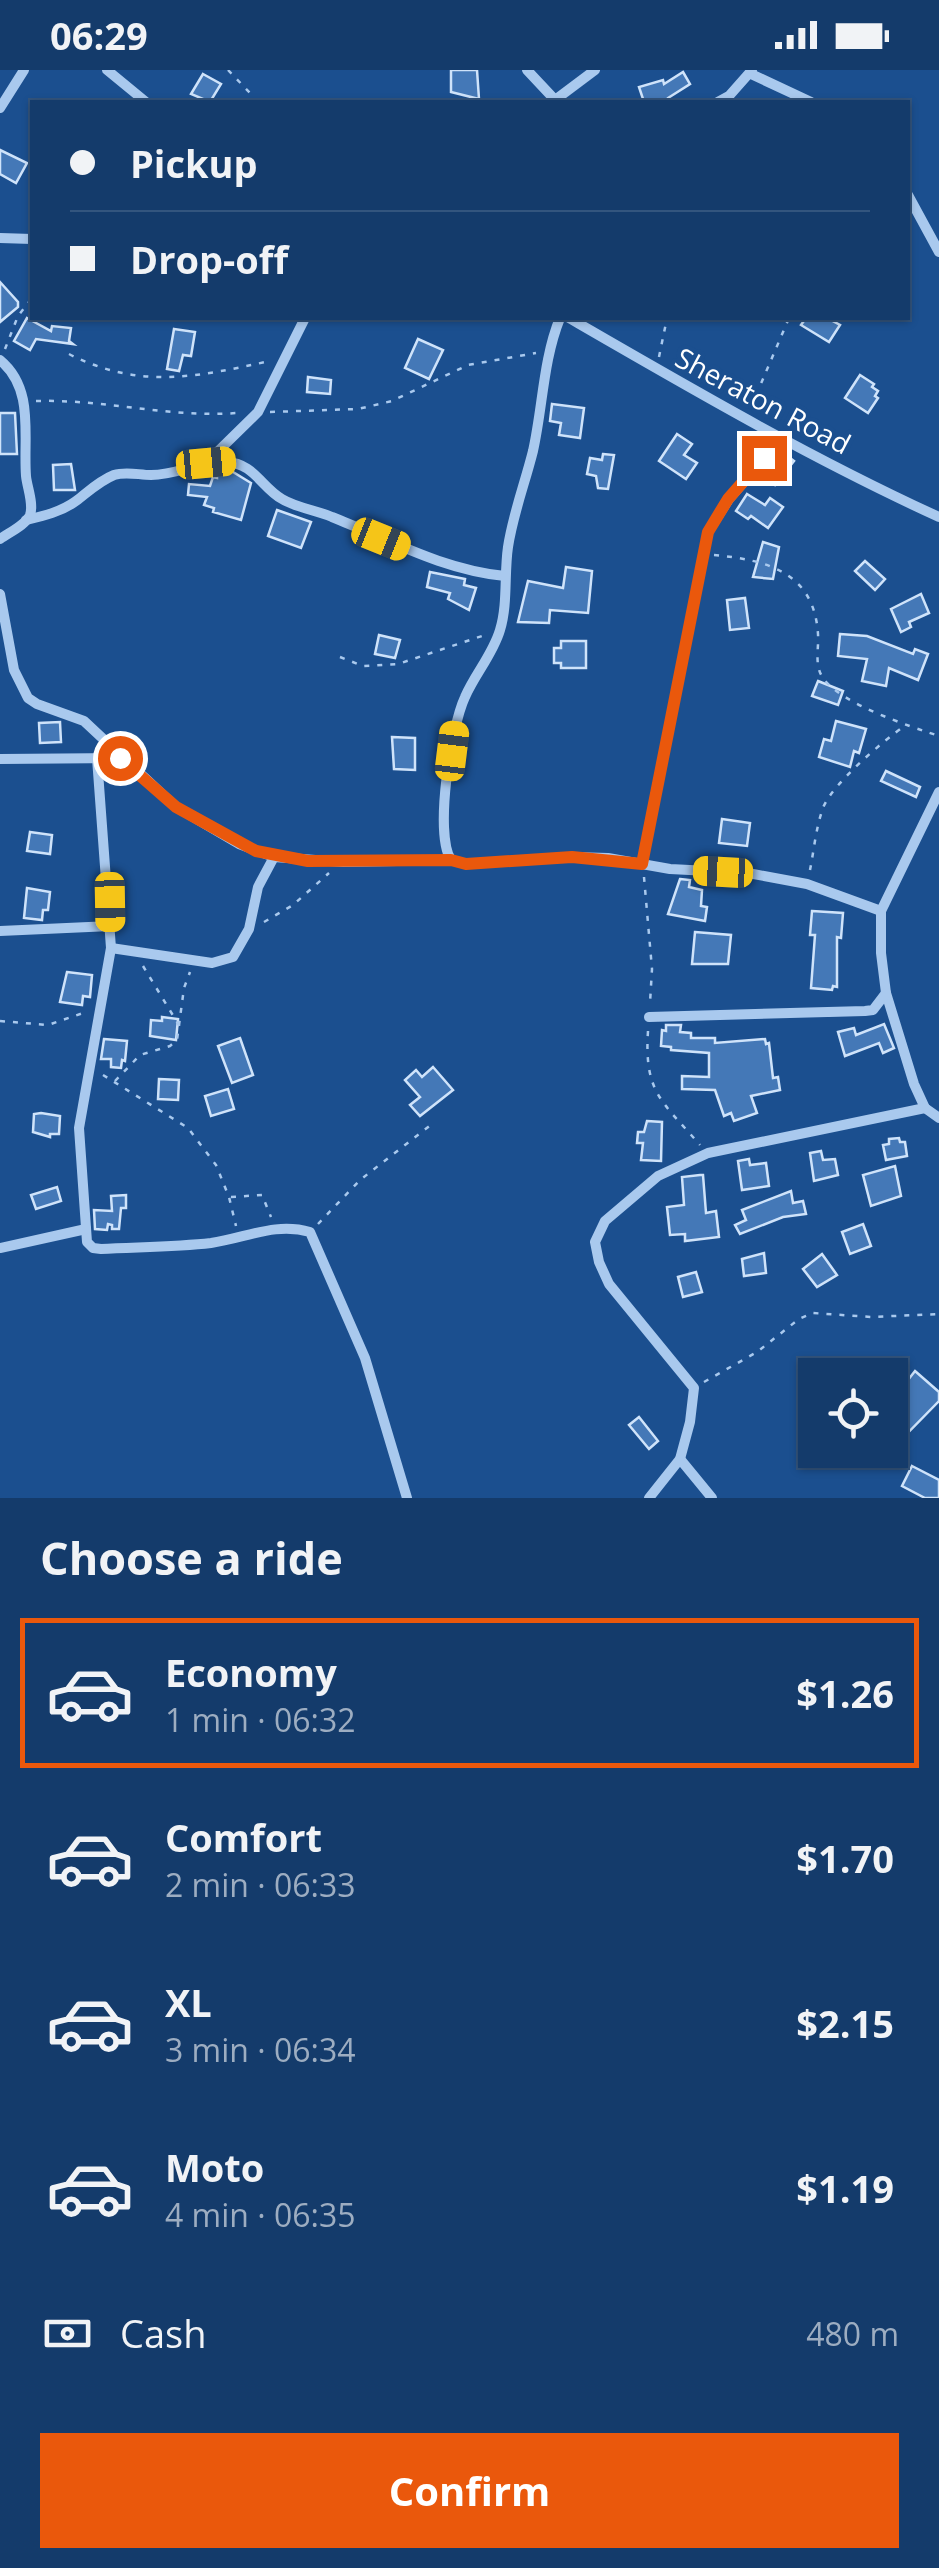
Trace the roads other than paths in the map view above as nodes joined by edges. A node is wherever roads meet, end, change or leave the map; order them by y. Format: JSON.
{"nodes":[{"id":1,"x":24,"y":70,"type":"edge"},
{"id":2,"x":107,"y":70,"type":"edge"},
{"id":3,"x":527,"y":70,"type":"edge"},
{"id":4,"x":595,"y":70,"type":"edge"},
{"id":5,"x":751,"y":72,"type":"edge"},
{"id":6,"x":144,"y":100,"type":"edge"},
{"id":7,"x":555,"y":100,"type":"edge"},
{"id":8,"x":557,"y":100,"type":"edge"},
{"id":9,"x":720,"y":100,"type":"edge"},
{"id":10,"x":807,"y":100,"type":"edge"},
{"id":11,"x":0,"y":108,"type":"edge"},
{"id":12,"x":910,"y":199,"type":"edge"},
{"id":13,"x":0,"y":238,"type":"edge"},
{"id":14,"x":30,"y":239,"type":"edge"},
{"id":15,"x":939,"y":252,"type":"edge"},
{"id":16,"x":304,"y":320,"type":"edge"},
{"id":17,"x":559,"y":320,"type":"edge"},
{"id":18,"x":572,"y":320,"type":"edge"},
{"id":19,"x":1,"y":360,"type":"edge"},
{"id":20,"x":783,"y":437,"type":"junction"},
{"id":21,"x":206,"y":463,"type":"junction"},
{"id":22,"x":939,"y":516,"type":"edge"},
{"id":23,"x":26,"y":520,"type":"junction"},
{"id":24,"x":0,"y":539,"type":"edge"},
{"id":25,"x":506,"y":576,"type":"junction"},
{"id":26,"x":0,"y":594,"type":"edge"},
{"id":27,"x":97,"y":758,"type":"junction"},
{"id":28,"x":120,"y":758,"type":"junction"},
{"id":29,"x":0,"y":759,"type":"edge"},
{"id":30,"x":939,"y":792,"type":"edge"},
{"id":31,"x":274,"y":856,"type":"junction"},
{"id":32,"x":451,"y":860,"type":"junction"},
{"id":33,"x":642,"y":864,"type":"junction"},
{"id":34,"x":881,"y":911,"type":"junction"},
{"id":35,"x":111,"y":926,"type":"junction"},
{"id":36,"x":0,"y":932,"type":"edge"},
{"id":37,"x":111,"y":948,"type":"junction"},
{"id":38,"x":886,"y":993,"type":"junction"},
{"id":39,"x":649,"y":1017,"type":"dead end"},
{"id":40,"x":925,"y":1108,"type":"junction"},
{"id":41,"x":939,"y":1118,"type":"edge"},
{"id":42,"x":86,"y":1230,"type":"junction"},
{"id":43,"x":0,"y":1248,"type":"edge"},
{"id":44,"x":680,"y":1459,"type":"junction"},
{"id":45,"x":407,"y":1498,"type":"edge"},
{"id":46,"x":649,"y":1498,"type":"edge"},
{"id":47,"x":712,"y":1498,"type":"edge"}],
"edges":[{"from":1,"to":11,"type":"street"},
{"from":2,"to":6,"type":"street"},
{"from":3,"to":7,"type":"street"},
{"from":4,"to":8,"type":"street"},
{"from":5,"to":9,"type":"street"},
{"from":5,"to":10,"type":"street"},
{"from":12,"to":15,"type":"street"},
{"from":13,"to":14,"type":"street"},
{"from":16,"to":21,"type":"street"},
{"from":17,"to":25,"type":"street"},
{"from":18,"to":20,"type":"street","name":"Sheraton Road"},
{"from":19,"to":23,"type":"street"},
{"from":20,"to":22,"type":"street","name":"Sheraton Road"},
{"from":20,"to":33,"type":"street"},
{"from":21,"to":23,"type":"street"},
{"from":21,"to":25,"type":"street"},
{"from":23,"to":24,"type":"street"},
{"from":25,"to":32,"type":"street"},
{"from":26,"to":28,"type":"street"},
{"from":27,"to":28,"type":"street"},
{"from":27,"to":29,"type":"street"},
{"from":27,"to":35,"type":"street"},
{"from":28,"to":31,"type":"street"},
{"from":30,"to":34,"type":"street"},
{"from":31,"to":32,"type":"street"},
{"from":31,"to":37,"type":"street"},
{"from":32,"to":33,"type":"street"},
{"from":33,"to":34,"type":"street"},
{"from":34,"to":38,"type":"street"},
{"from":35,"to":36,"type":"street"},
{"from":35,"to":37,"type":"street"},
{"from":37,"to":42,"type":"street"},
{"from":38,"to":39,"type":"street"},
{"from":38,"to":40,"type":"street"},
{"from":40,"to":41,"type":"street"},
{"from":40,"to":44,"type":"street"},
{"from":42,"to":43,"type":"street"},
{"from":42,"to":45,"type":"street"},
{"from":44,"to":46,"type":"street"},
{"from":44,"to":47,"type":"street"}]}
